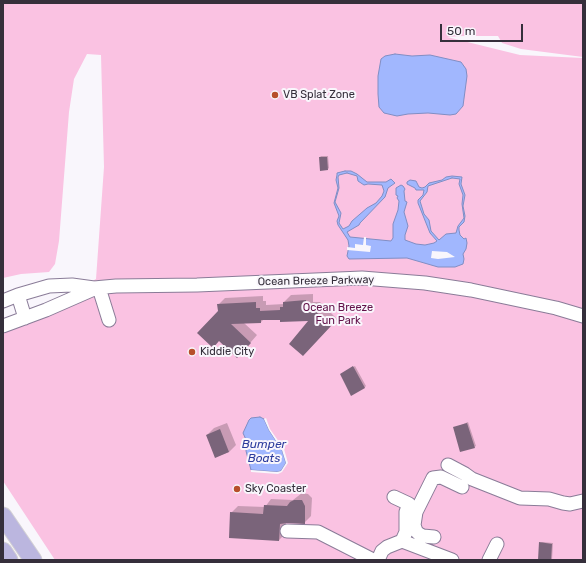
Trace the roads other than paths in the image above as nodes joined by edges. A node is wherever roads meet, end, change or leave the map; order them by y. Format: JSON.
{"nodes":[{"id":1,"x":97,"y":288,"type":"junction"},
{"id":2,"x":18,"y":295,"type":"junction"},
{"id":3,"x":3,"y":301,"type":"edge"},
{"id":4,"x":583,"y":316,"type":"edge"},
{"id":5,"x":25,"y":318,"type":"junction"},
{"id":6,"x":109,"y":320,"type":"dead end"},
{"id":7,"x":3,"y":326,"type":"edge"},
{"id":8,"x":448,"y":466,"type":"dead end"},
{"id":9,"x":462,"y":487,"type":"dead end"},
{"id":10,"x":394,"y":497,"type":"dead end"},
{"id":11,"x":583,"y":501,"type":"edge"},
{"id":12,"x":3,"y":516,"type":"edge"},
{"id":13,"x":287,"y":531,"type":"dead end"},
{"id":14,"x":417,"y":532,"type":"junction"},
{"id":15,"x":434,"y":537,"type":"dead end"},
{"id":16,"x":406,"y":543,"type":"junction"},
{"id":17,"x":497,"y":544,"type":"dead end"},
{"id":18,"x":3,"y":551,"type":"edge"},
{"id":19,"x":9,"y":560,"type":"edge"},
{"id":20,"x":33,"y":560,"type":"edge"},
{"id":21,"x":373,"y":560,"type":"edge"},
{"id":22,"x":378,"y":560,"type":"edge"},
{"id":23,"x":452,"y":560,"type":"edge"},
{"id":24,"x":489,"y":560,"type":"edge"}],
"edges":[{"from":1,"to":2,"type":"street","name":"Ocean Breeze Parkway"},
{"from":1,"to":4,"type":"street","name":"Ocean Breeze Parkway"},
{"from":1,"to":5,"type":"street","name":"Ocean Breeze Parkway"},
{"from":1,"to":6,"type":"street"},
{"from":2,"to":3,"type":"street","name":"Ocean Breeze Parkway"},
{"from":2,"to":5,"type":"street"},
{"from":5,"to":7,"type":"street","name":"Ocean Breeze Parkway"},
{"from":8,"to":11,"type":"street"},
{"from":9,"to":14,"type":"street"},
{"from":10,"to":16,"type":"street"},
{"from":12,"to":20,"type":"main road"},
{"from":13,"to":21,"type":"street"},
{"from":14,"to":15,"type":"street"},
{"from":14,"to":16,"type":"street"},
{"from":16,"to":22,"type":"street"},
{"from":16,"to":23,"type":"street"},
{"from":17,"to":24,"type":"street"},
{"from":18,"to":19,"type":"main road"}]}
